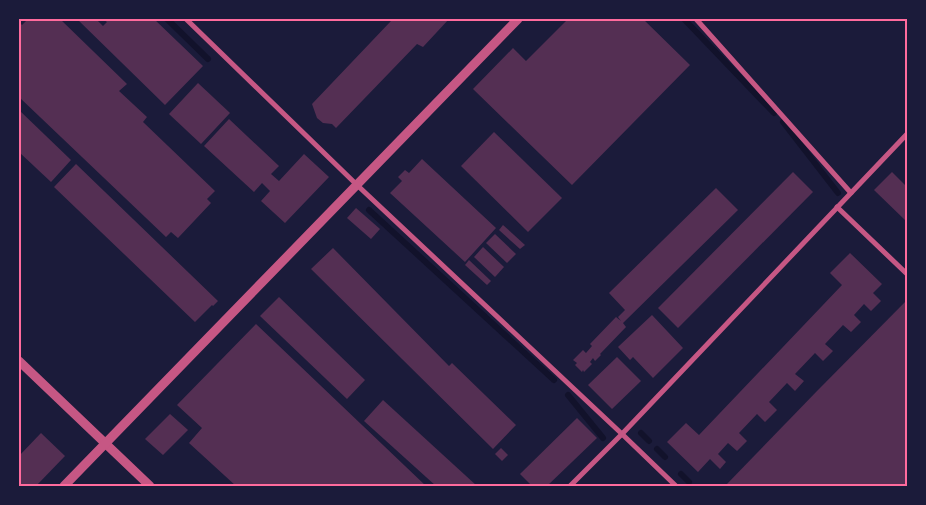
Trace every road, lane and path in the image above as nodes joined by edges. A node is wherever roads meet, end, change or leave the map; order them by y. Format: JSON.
{"nodes":[{"id":1,"x":186,"y":19,"type":"edge"},
{"id":2,"x":518,"y":19,"type":"edge"},
{"id":3,"x":696,"y":19,"type":"edge"},
{"id":4,"x":907,"y":134,"type":"edge"},
{"id":5,"x":357,"y":185,"type":"junction"},
{"id":6,"x":851,"y":193,"type":"junction"},
{"id":7,"x":837,"y":207,"type":"junction"},
{"id":8,"x":907,"y":274,"type":"edge"},
{"id":9,"x":19,"y":361,"type":"edge"},
{"id":10,"x":622,"y":434,"type":"junction"},
{"id":11,"x":105,"y":444,"type":"junction"},
{"id":12,"x":64,"y":486,"type":"edge"},
{"id":13,"x":150,"y":486,"type":"edge"},
{"id":14,"x":570,"y":486,"type":"edge"},
{"id":15,"x":676,"y":486,"type":"edge"}],
"edges":[{"from":1,"to":5,"type":"street"},
{"from":2,"to":5,"type":"street"},
{"from":3,"to":6,"type":"street"},
{"from":4,"to":6,"type":"street"},
{"from":5,"to":10,"type":"street"},
{"from":5,"to":11,"type":"street"},
{"from":6,"to":7,"type":"street"},
{"from":7,"to":8,"type":"street"},
{"from":7,"to":10,"type":"street"},
{"from":9,"to":11,"type":"street"},
{"from":10,"to":14,"type":"street"},
{"from":10,"to":15,"type":"street"},
{"from":11,"to":12,"type":"street"},
{"from":11,"to":13,"type":"street"}]}
